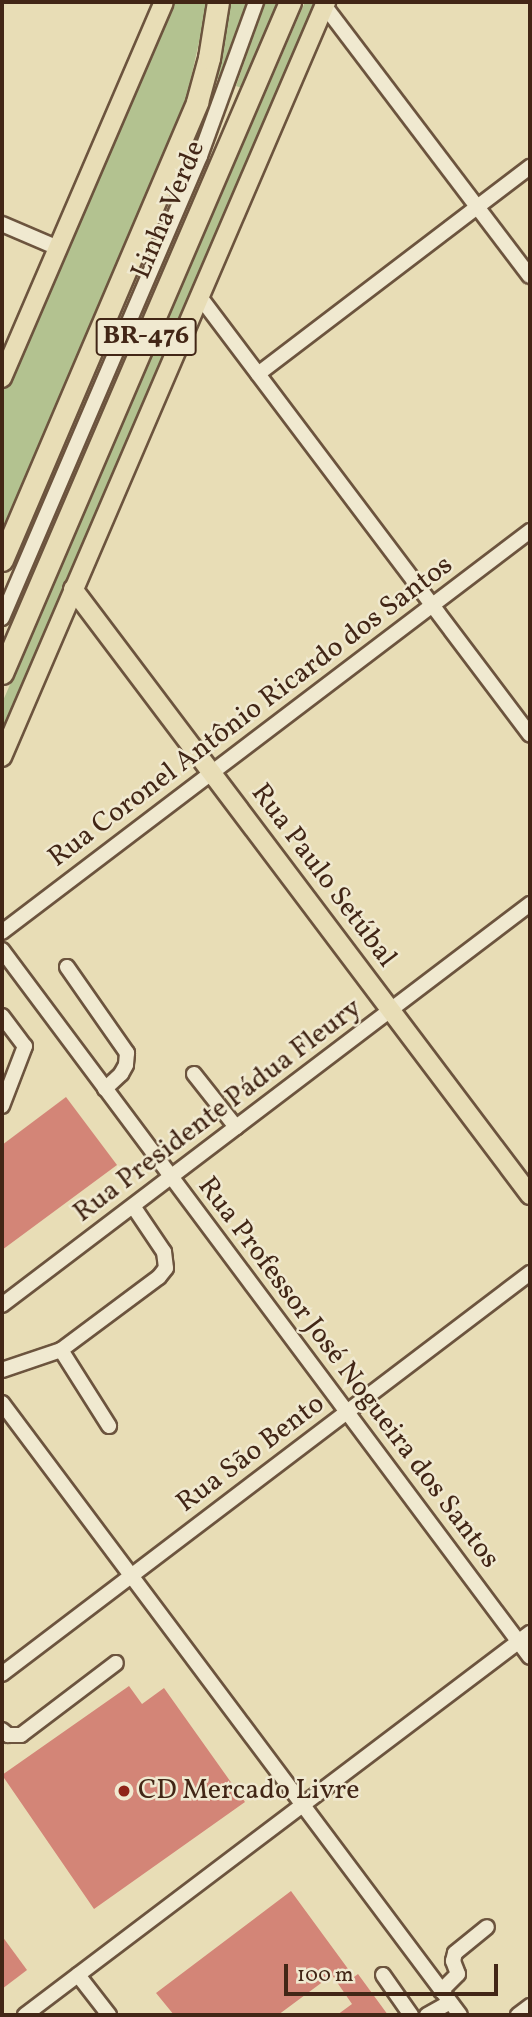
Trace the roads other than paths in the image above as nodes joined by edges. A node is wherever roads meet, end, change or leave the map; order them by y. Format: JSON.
{"nodes":[{"id":1,"x":164,"y":2,"type":"edge"},
{"id":2,"x":218,"y":2,"type":"edge"},
{"id":3,"x":256,"y":2,"type":"edge"},
{"id":4,"x":290,"y":2,"type":"edge"},
{"id":5,"x":325,"y":3,"type":"edge"},
{"id":6,"x":530,"y":167,"type":"edge"},
{"id":7,"x":479,"y":207,"type":"junction"},
{"id":8,"x":2,"y":224,"type":"edge"},
{"id":9,"x":58,"y":248,"type":"junction"},
{"id":10,"x":530,"y":276,"type":"edge"},
{"id":11,"x":200,"y":297,"type":"junction"},
{"id":12,"x":258,"y":374,"type":"junction"},
{"id":13,"x":2,"y":378,"type":"edge"},
{"id":14,"x":530,"y":531,"type":"edge"},
{"id":15,"x":2,"y":560,"type":"edge"},
{"id":16,"x":73,"y":589,"type":"junction"},
{"id":17,"x":432,"y":605,"type":"junction"},
{"id":18,"x":2,"y":618,"type":"edge"},
{"id":19,"x":2,"y":673,"type":"edge"},
{"id":20,"x":530,"y":735,"type":"edge"},
{"id":21,"x":2,"y":757,"type":"edge"},
{"id":22,"x":212,"y":772,"type":"junction"},
{"id":23,"x":530,"y":904,"type":"edge"},
{"id":24,"x":2,"y":932,"type":"edge"},
{"id":25,"x":2,"y":950,"type":"edge"},
{"id":26,"x":67,"y":967,"type":"dead end"},
{"id":27,"x":391,"y":1010,"type":"junction"},
{"id":28,"x":2,"y":1016,"type":"edge"},
{"id":29,"x":194,"y":1074,"type":"dead end"},
{"id":30,"x":105,"y":1089,"type":"junction"},
{"id":31,"x":2,"y":1106,"type":"edge"},
{"id":32,"x":236,"y":1127,"type":"junction"},
{"id":33,"x":171,"y":1177,"type":"junction"},
{"id":34,"x":530,"y":1195,"type":"edge"},
{"id":35,"x":133,"y":1206,"type":"junction"},
{"id":36,"x":530,"y":1273,"type":"edge"},
{"id":37,"x":2,"y":1306,"type":"edge"},
{"id":38,"x":61,"y":1350,"type":"junction"},
{"id":39,"x":2,"y":1370,"type":"edge"},
{"id":40,"x":2,"y":1404,"type":"edge"},
{"id":41,"x":347,"y":1412,"type":"junction"},
{"id":42,"x":108,"y":1426,"type":"dead end"},
{"id":43,"x":131,"y":1576,"type":"junction"},
{"id":44,"x":525,"y":1638,"type":"edge"},
{"id":45,"x":530,"y":1657,"type":"edge"},
{"id":46,"x":116,"y":1663,"type":"dead end"},
{"id":47,"x":2,"y":1674,"type":"edge"},
{"id":48,"x":2,"y":1730,"type":"edge"},
{"id":49,"x":303,"y":1806,"type":"junction"},
{"id":50,"x":486,"y":1927,"type":"dead end"},
{"id":51,"x":78,"y":1975,"type":"junction"},
{"id":52,"x":383,"y":1975,"type":"dead end"},
{"id":53,"x":446,"y":1996,"type":"junction"},
{"id":54,"x":530,"y":2006,"type":"edge"},
{"id":55,"x":26,"y":2015,"type":"edge"},
{"id":56,"x":108,"y":2015,"type":"edge"},
{"id":57,"x":411,"y":2015,"type":"edge"},
{"id":58,"x":428,"y":2015,"type":"edge"},
{"id":59,"x":460,"y":2015,"type":"edge"},
{"id":60,"x":518,"y":2015,"type":"edge"}],
"edges":[{"from":1,"to":9,"type":"main road"},
{"from":2,"to":15,"type":"highway","name":"Linha Verde","number":"BR-476"},
{"from":3,"to":18,"type":"street"},
{"from":4,"to":19,"type":"highway","name":"Linha Verde","number":"BR-476"},
{"from":5,"to":7,"type":"street"},
{"from":5,"to":11,"type":"main road"},
{"from":6,"to":7,"type":"street"},
{"from":7,"to":10,"type":"street"},
{"from":7,"to":12,"type":"street"},
{"from":8,"to":9,"type":"street"},
{"from":9,"to":13,"type":"main road"},
{"from":11,"to":12,"type":"street"},
{"from":11,"to":16,"type":"main road"},
{"from":12,"to":17,"type":"street"},
{"from":14,"to":17,"type":"street","name":"Rua Coronel Antônio Ricardo dos Santos"},
{"from":16,"to":21,"type":"main road"},
{"from":16,"to":22,"type":"main road","name":"Rua Paulo Setúbal"},
{"from":17,"to":20,"type":"street"},
{"from":17,"to":22,"type":"street","name":"Rua Coronel Antônio Ricardo dos Santos"},
{"from":22,"to":24,"type":"street","name":"Rua Coronel Antônio Ricardo dos Santos"},
{"from":22,"to":27,"type":"main road","name":"Rua Paulo Setúbal"},
{"from":23,"to":27,"type":"street","name":"Rua Presidente Pádua Fleury"},
{"from":25,"to":30,"type":"street","name":"Rua Professor José Nogueira dos Santos"},
{"from":26,"to":30,"type":"street"},
{"from":27,"to":32,"type":"street","name":"Rua Presidente Pádua Fleury"},
{"from":27,"to":34,"type":"main road","name":"Rua Paulo Setúbal"},
{"from":28,"to":31,"type":"street"},
{"from":29,"to":32,"type":"street"},
{"from":30,"to":33,"type":"street","name":"Rua Professor José Nogueira dos Santos"},
{"from":32,"to":33,"type":"street","name":"Rua Presidente Pádua Fleury"},
{"from":33,"to":35,"type":"street","name":"Rua Presidente Pádua Fleury"},
{"from":33,"to":41,"type":"street","name":"Rua Professor José Nogueira dos Santos"},
{"from":35,"to":37,"type":"street","name":"Rua Presidente Pádua Fleury"},
{"from":35,"to":38,"type":"street"},
{"from":36,"to":41,"type":"street","name":"Rua São Bento"},
{"from":38,"to":39,"type":"street"},
{"from":38,"to":42,"type":"street"},
{"from":40,"to":43,"type":"street"},
{"from":41,"to":43,"type":"street","name":"Rua São Bento"},
{"from":41,"to":44,"type":"street","name":"Rua Professor José Nogueira dos Santos"},
{"from":43,"to":47,"type":"street","name":"Rua São Bento"},
{"from":43,"to":49,"type":"street"},
{"from":44,"to":45,"type":"street","name":"Rua Professor José Nogueira dos Santos"},
{"from":44,"to":49,"type":"street"},
{"from":46,"to":48,"type":"street"},
{"from":49,"to":51,"type":"street"},
{"from":49,"to":53,"type":"street"},
{"from":50,"to":53,"type":"street"},
{"from":51,"to":55,"type":"street"},
{"from":51,"to":56,"type":"street"},
{"from":52,"to":57,"type":"street"},
{"from":53,"to":58,"type":"street"},
{"from":53,"to":59,"type":"street"},
{"from":54,"to":60,"type":"street"}]}
